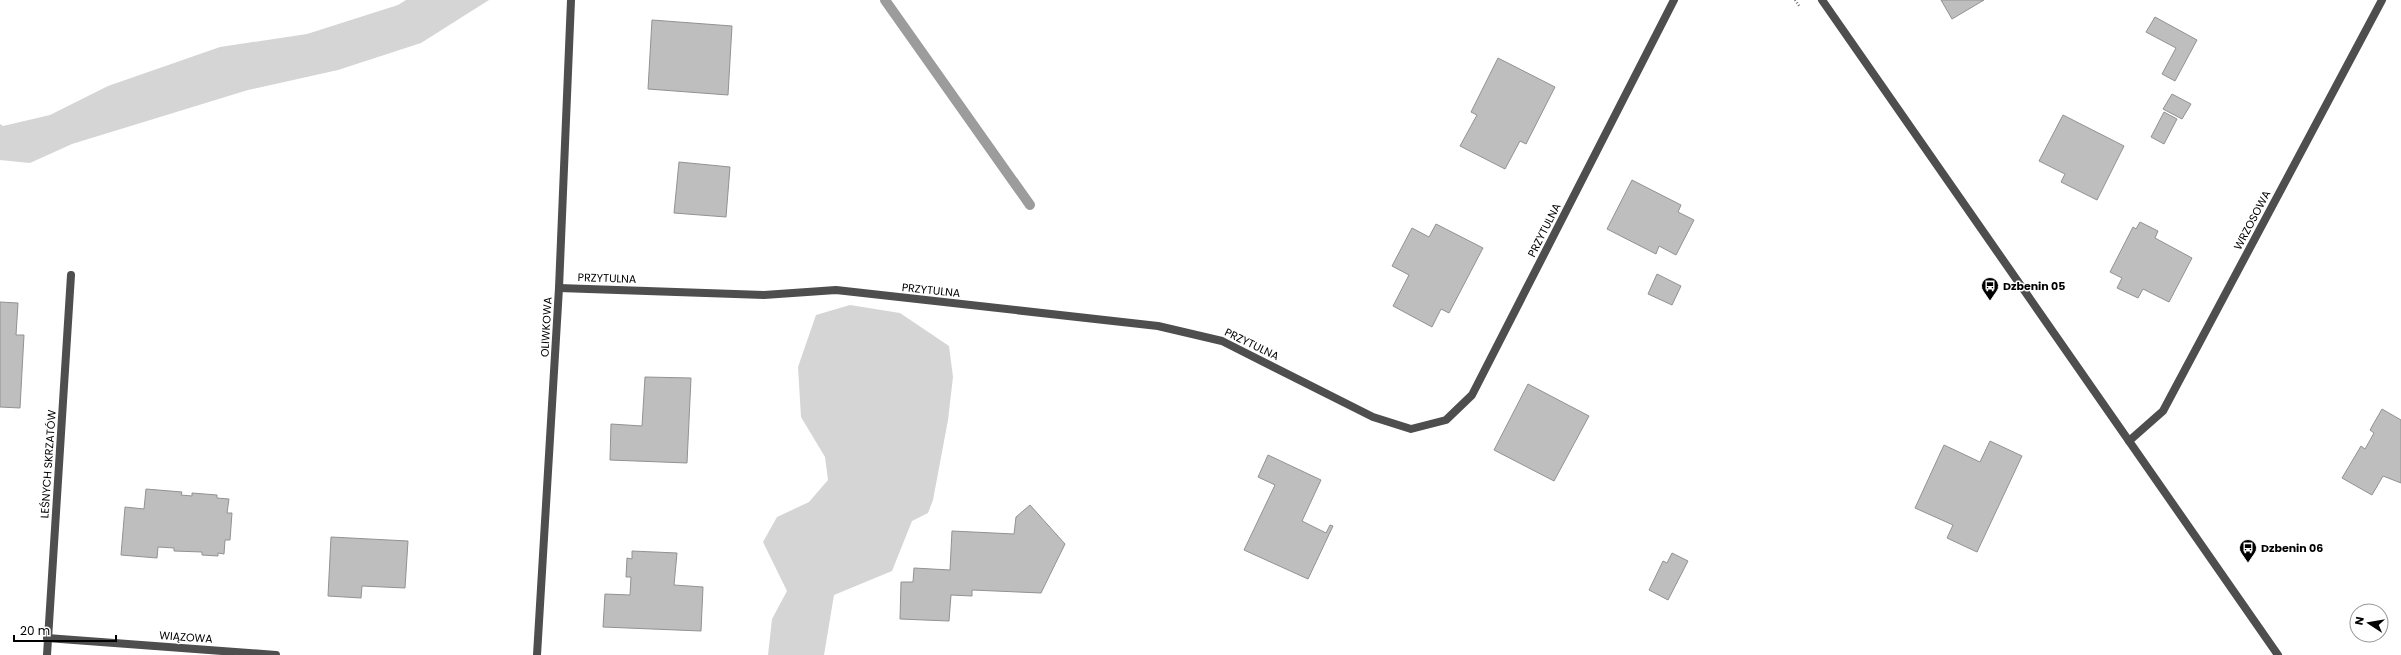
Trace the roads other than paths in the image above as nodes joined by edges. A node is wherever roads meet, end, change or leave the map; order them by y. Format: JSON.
{"nodes":[{"id":1,"x":571,"y":0,"type":"edge"},
{"id":2,"x":1674,"y":0,"type":"edge"},
{"id":3,"x":1822,"y":0,"type":"edge"},
{"id":4,"x":2382,"y":0,"type":"edge"},
{"id":5,"x":71,"y":275,"type":"dead end"},
{"id":6,"x":559,"y":288,"type":"junction"},
{"id":7,"x":2129,"y":441,"type":"junction"},
{"id":8,"x":47,"y":638,"type":"junction"},
{"id":9,"x":47,"y":655,"type":"edge"},
{"id":10,"x":276,"y":655,"type":"edge"},
{"id":11,"x":538,"y":655,"type":"edge"},
{"id":12,"x":2278,"y":655,"type":"edge"}],
"edges":[{"from":1,"to":6,"type":"street","name":"OLIWKOWA"},
{"from":2,"to":6,"type":"street","name":"PRZYTULNA"},
{"from":3,"to":7,"type":"street"},
{"from":4,"to":7,"type":"street","name":"WRZOSOWA"},
{"from":5,"to":8,"type":"street","name":"LEŚNYCH SKRZATÓW"},
{"from":6,"to":11,"type":"street","name":"OLIWKOWA"},
{"from":7,"to":12,"type":"street"},
{"from":8,"to":9,"type":"street","name":"LEŚNYCH SKRZATÓW"},
{"from":8,"to":10,"type":"street","name":"WIĄZOWA"}]}
